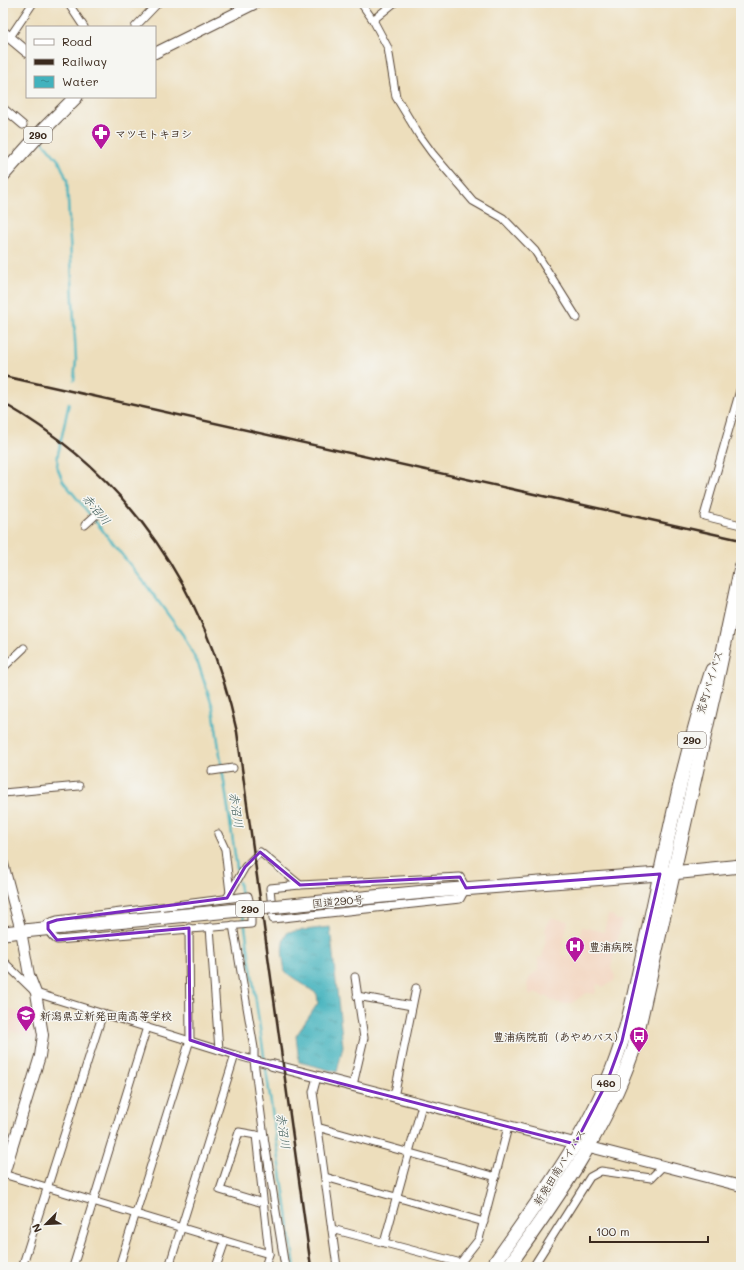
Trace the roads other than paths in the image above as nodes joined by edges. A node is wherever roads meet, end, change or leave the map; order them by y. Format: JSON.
{"nodes":[{"id":1,"x":33,"y":3,"type":"edge"},
{"id":2,"x":68,"y":3,"type":"edge"},
{"id":3,"x":158,"y":3,"type":"edge"},
{"id":4,"x":256,"y":3,"type":"edge"},
{"id":5,"x":361,"y":3,"type":"edge"},
{"id":6,"x":394,"y":3,"type":"edge"},
{"id":7,"x":373,"y":20,"type":"junction"},
{"id":8,"x":83,"y":26,"type":"edge"},
{"id":9,"x":136,"y":26,"type":"edge"},
{"id":10,"x":7,"y":34,"type":"edge"},
{"id":11,"x":26,"y":51,"type":"edge"},
{"id":12,"x":156,"y":53,"type":"edge"},
{"id":13,"x":75,"y":98,"type":"edge"},
{"id":14,"x":3,"y":108,"type":"edge"},
{"id":15,"x":23,"y":125,"type":"dead end"},
{"id":16,"x":3,"y":175,"type":"edge"},
{"id":17,"x":578,"y":318,"type":"dead end"},
{"id":18,"x":741,"y":387,"type":"edge"},
{"id":19,"x":99,"y":512,"type":"dead end"},
{"id":20,"x":85,"y":525,"type":"dead end"},
{"id":21,"x":741,"y":525,"type":"edge"},
{"id":22,"x":741,"y":567,"type":"edge"},
{"id":23,"x":24,"y":648,"type":"dead end"},
{"id":24,"x":3,"y":668,"type":"edge"},
{"id":25,"x":233,"y":768,"type":"dead end"},
{"id":26,"x":212,"y":771,"type":"dead end"},
{"id":27,"x":79,"y":786,"type":"dead end"},
{"id":28,"x":3,"y":793,"type":"edge"},
{"id":29,"x":218,"y":834,"type":"dead end"},
{"id":30,"x":3,"y":864,"type":"edge"},
{"id":31,"x":741,"y":866,"type":"edge"},
{"id":32,"x":666,"y":874,"type":"junction"},
{"id":33,"x":300,"y":885,"type":"junction"},
{"id":34,"x":466,"y":888,"type":"junction"},
{"id":35,"x":228,"y":895,"type":"junction"},
{"id":36,"x":233,"y":925,"type":"junction"},
{"id":37,"x":210,"y":926,"type":"junction"},
{"id":38,"x":189,"y":928,"type":"junction"},
{"id":39,"x":48,"y":929,"type":"junction"},
{"id":40,"x":21,"y":931,"type":"junction"},
{"id":41,"x":3,"y":933,"type":"edge"},
{"id":42,"x":3,"y":961,"type":"edge"},
{"id":43,"x":354,"y":977,"type":"dead end"},
{"id":44,"x":416,"y":988,"type":"dead end"},
{"id":45,"x":36,"y":993,"type":"junction"},
{"id":46,"x":357,"y":996,"type":"junction"},
{"id":47,"x":412,"y":1006,"type":"junction"},
{"id":48,"x":103,"y":1013,"type":"junction"},
{"id":49,"x":147,"y":1027,"type":"junction"},
{"id":50,"x":190,"y":1040,"type":"junction"},
{"id":51,"x":219,"y":1050,"type":"junction"},
{"id":52,"x":235,"y":1055,"type":"junction"},
{"id":53,"x":254,"y":1061,"type":"junction"},
{"id":54,"x":272,"y":1065,"type":"joint"},
{"id":55,"x":317,"y":1077,"type":"junction"},
{"id":56,"x":353,"y":1085,"type":"junction"},
{"id":57,"x":394,"y":1097,"type":"junction"},
{"id":58,"x":422,"y":1105,"type":"junction"},
{"id":59,"x":317,"y":1127,"type":"junction"},
{"id":60,"x":508,"y":1127,"type":"junction"},
{"id":61,"x":260,"y":1136,"type":"junction"},
{"id":62,"x":576,"y":1144,"type":"junction"},
{"id":63,"x":589,"y":1147,"type":"junction"},
{"id":64,"x":409,"y":1153,"type":"junction"},
{"id":65,"x":663,"y":1166,"type":"junction"},
{"id":66,"x":3,"y":1175,"type":"edge"},
{"id":67,"x":324,"y":1177,"type":"junction"},
{"id":68,"x":496,"y":1177,"type":"junction"},
{"id":69,"x":741,"y":1186,"type":"edge"},
{"id":70,"x":48,"y":1188,"type":"junction"},
{"id":71,"x":397,"y":1198,"type":"junction"},
{"id":72,"x":93,"y":1201,"type":"junction"},
{"id":73,"x":263,"y":1203,"type":"junction"},
{"id":74,"x":136,"y":1214,"type":"junction"},
{"id":75,"x":484,"y":1222,"type":"junction"},
{"id":76,"x":182,"y":1228,"type":"junction"},
{"id":77,"x":332,"y":1229,"type":"junction"},
{"id":78,"x":225,"y":1241,"type":"junction"},
{"id":79,"x":384,"y":1243,"type":"junction"},
{"id":80,"x":268,"y":1254,"type":"junction"},
{"id":81,"x":459,"y":1265,"type":"edge"},
{"id":82,"x":22,"y":1267,"type":"edge"},
{"id":83,"x":73,"y":1267,"type":"edge"},
{"id":84,"x":119,"y":1267,"type":"edge"},
{"id":85,"x":169,"y":1267,"type":"edge"},
{"id":86,"x":216,"y":1267,"type":"edge"},
{"id":87,"x":265,"y":1267,"type":"edge"},
{"id":88,"x":285,"y":1267,"type":"edge"},
{"id":89,"x":337,"y":1267,"type":"edge"},
{"id":90,"x":492,"y":1267,"type":"edge"},
{"id":91,"x":508,"y":1267,"type":"edge"},
{"id":92,"x":534,"y":1267,"type":"edge"}],
"edges":[{"from":1,"to":10,"type":"street"},
{"from":2,"to":8,"type":"street"},
{"from":3,"to":9,"type":"street"},
{"from":4,"to":12,"type":"street"},
{"from":5,"to":7,"type":"street"},
{"from":6,"to":7,"type":"street"},
{"from":7,"to":17,"type":"street"},
{"from":10,"to":11,"type":"street"},
{"from":13,"to":16,"type":"highway","number":"290"},
{"from":14,"to":15,"type":"street"},
{"from":18,"to":21,"type":"street"},
{"from":19,"to":20,"type":"street"},
{"from":22,"to":32,"type":"highway","name":"荒町バイパス","number":"290"},
{"from":23,"to":24,"type":"street"},
{"from":25,"to":26,"type":"street"},
{"from":27,"to":28,"type":"street"},
{"from":29,"to":35,"type":"street"},
{"from":30,"to":40,"type":"street"},
{"from":31,"to":32,"type":"highway","name":"国道290号"},
{"from":32,"to":34,"type":"highway","name":"国道290号","number":"290"},
{"from":32,"to":62,"type":"highway","name":"新発田南バイパス","number":"460"},
{"from":32,"to":63,"type":"highway","name":"新発田南バイパス","number":"460"},
{"from":33,"to":34,"type":"street"},
{"from":33,"to":34,"type":"street"},
{"from":33,"to":35,"type":"street"},
{"from":34,"to":39,"type":"highway","name":"国道290号","number":"290","bridge":true},
{"from":35,"to":36,"type":"street"},
{"from":35,"to":39,"type":"street"},
{"from":36,"to":37,"type":"street"},
{"from":36,"to":53,"type":"street"},
{"from":37,"to":38,"type":"street"},
{"from":37,"to":51,"type":"street"},
{"from":38,"to":39,"type":"street"},
{"from":38,"to":50,"type":"street"},
{"from":39,"to":40,"type":"highway","name":"国道290号","number":"290"},
{"from":40,"to":41,"type":"highway","name":"国道290号","number":"290"},
{"from":40,"to":45,"type":"street"},
{"from":42,"to":45,"type":"street"},
{"from":43,"to":46,"type":"street"},
{"from":44,"to":47,"type":"street"},
{"from":45,"to":48,"type":"street"},
{"from":45,"to":66,"type":"street"},
{"from":46,"to":47,"type":"street"},
{"from":46,"to":56,"type":"street"},
{"from":47,"to":57,"type":"street"},
{"from":48,"to":49,"type":"street"},
{"from":48,"to":70,"type":"street"},
{"from":49,"to":50,"type":"street"},
{"from":49,"to":72,"type":"street"},
{"from":50,"to":51,"type":"street"},
{"from":50,"to":74,"type":"street"},
{"from":51,"to":52,"type":"street"},
{"from":52,"to":53,"type":"street"},
{"from":52,"to":76,"type":"street"},
{"from":53,"to":54,"type":"street"},
{"from":53,"to":61,"type":"street"},
{"from":54,"to":55,"type":"street"},
{"from":55,"to":56,"type":"street"},
{"from":55,"to":59,"type":"street"},
{"from":56,"to":57,"type":"street"},
{"from":57,"to":58,"type":"street"},
{"from":58,"to":60,"type":"street"},
{"from":58,"to":64,"type":"street"},
{"from":59,"to":64,"type":"street"},
{"from":59,"to":67,"type":"street"},
{"from":60,"to":62,"type":"street"},
{"from":60,"to":68,"type":"street"},
{"from":61,"to":73,"type":"street"},
{"from":61,"to":73,"type":"street"},
{"from":61,"to":88,"type":"street"},
{"from":62,"to":63,"type":"street"},
{"from":62,"to":90,"type":"highway","name":"新発田南バイパス","number":"460"},
{"from":63,"to":65,"type":"street"},
{"from":63,"to":91,"type":"highway","name":"新発田南バイパス","number":"460"},
{"from":64,"to":68,"type":"street"},
{"from":64,"to":71,"type":"street"},
{"from":65,"to":69,"type":"street"},
{"from":65,"to":92,"type":"street"},
{"from":66,"to":70,"type":"street"},
{"from":67,"to":71,"type":"street"},
{"from":67,"to":77,"type":"street"},
{"from":68,"to":75,"type":"street"},
{"from":70,"to":72,"type":"street"},
{"from":70,"to":82,"type":"street"},
{"from":71,"to":75,"type":"street"},
{"from":71,"to":79,"type":"street"},
{"from":72,"to":74,"type":"street"},
{"from":72,"to":83,"type":"street"},
{"from":73,"to":80,"type":"street"},
{"from":74,"to":76,"type":"street"},
{"from":74,"to":84,"type":"street"},
{"from":75,"to":81,"type":"street"},
{"from":76,"to":78,"type":"street"},
{"from":76,"to":85,"type":"street"},
{"from":77,"to":79,"type":"street"},
{"from":77,"to":89,"type":"street"},
{"from":78,"to":80,"type":"street"},
{"from":78,"to":86,"type":"street"},
{"from":79,"to":81,"type":"street"},
{"from":80,"to":87,"type":"street"}]}
